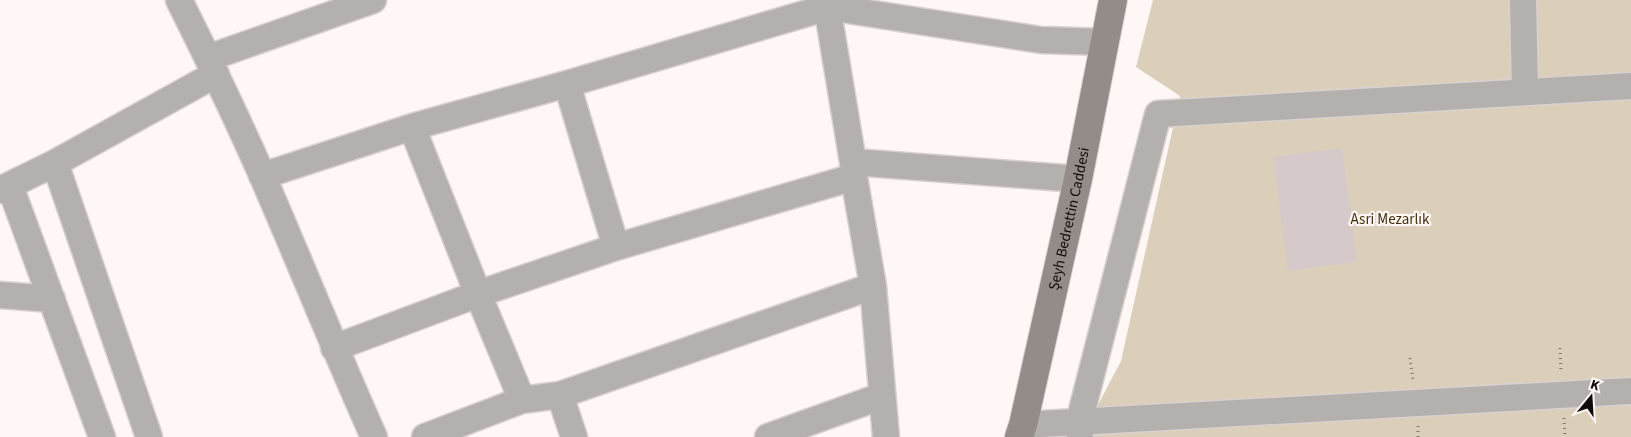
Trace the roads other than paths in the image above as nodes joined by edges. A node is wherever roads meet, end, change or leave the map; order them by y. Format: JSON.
{"nodes":[{"id":1,"x":179,"y":0,"type":"edge"},
{"id":2,"x":373,"y":0,"type":"edge"},
{"id":3,"x":1523,"y":0,"type":"edge"},
{"id":4,"x":1110,"y":3,"type":"edge"},
{"id":5,"x":827,"y":4,"type":"edge"},
{"id":6,"x":1105,"y":42,"type":"junction"},
{"id":7,"x":212,"y":66,"type":"junction"},
{"id":8,"x":567,"y":84,"type":"junction"},
{"id":9,"x":1631,"y":86,"type":"edge"},
{"id":10,"x":1525,"y":92,"type":"junction"},
{"id":11,"x":412,"y":127,"type":"junction"},
{"id":12,"x":55,"y":163,"type":"junction"},
{"id":13,"x":854,"y":169,"type":"junction"},
{"id":14,"x":262,"y":176,"type":"junction"},
{"id":15,"x":1078,"y":179,"type":"junction"},
{"id":16,"x":5,"y":188,"type":"edge"},
{"id":17,"x":616,"y":247,"type":"junction"},
{"id":18,"x":873,"y":286,"type":"junction"},
{"id":19,"x":478,"y":294,"type":"junction"},
{"id":20,"x":0,"y":295,"type":"edge"},
{"id":21,"x":52,"y":299,"type":"junction"},
{"id":22,"x":334,"y":348,"type":"junction"},
{"id":23,"x":1631,"y":391,"type":"edge"},
{"id":24,"x":560,"y":395,"type":"junction"},
{"id":25,"x":882,"y":396,"type":"junction"},
{"id":26,"x":522,"y":400,"type":"junction"},
{"id":27,"x":1080,"y":430,"type":"edge"},
{"id":28,"x":1021,"y":431,"type":"edge"},
{"id":29,"x":102,"y":437,"type":"edge"},
{"id":30,"x":149,"y":437,"type":"edge"},
{"id":31,"x":374,"y":437,"type":"edge"},
{"id":32,"x":425,"y":437,"type":"edge"},
{"id":33,"x":574,"y":437,"type":"edge"},
{"id":34,"x":768,"y":437,"type":"edge"},
{"id":35,"x":886,"y":437,"type":"edge"}],
"edges":[{"from":1,"to":7,"type":"street"},
{"from":2,"to":7,"type":"street"},
{"from":3,"to":10,"type":"street"},
{"from":4,"to":6,"type":"main road","name":"Şeyh Bedrettin Caddesi"},
{"from":5,"to":6,"type":"street"},
{"from":5,"to":8,"type":"street"},
{"from":5,"to":13,"type":"street"},
{"from":6,"to":15,"type":"main road","name":"Şeyh Bedrettin Caddesi"},
{"from":7,"to":12,"type":"street"},
{"from":7,"to":14,"type":"street"},
{"from":8,"to":11,"type":"street"},
{"from":8,"to":17,"type":"street"},
{"from":9,"to":10,"type":"street"},
{"from":10,"to":27,"type":"street"},
{"from":11,"to":14,"type":"street"},
{"from":11,"to":19,"type":"street"},
{"from":12,"to":16,"type":"street"},
{"from":12,"to":30,"type":"street"},
{"from":13,"to":15,"type":"street"},
{"from":13,"to":17,"type":"street"},
{"from":13,"to":18,"type":"street"},
{"from":14,"to":22,"type":"street"},
{"from":15,"to":28,"type":"main road","name":"Şeyh Bedrettin Caddesi"},
{"from":16,"to":21,"type":"street"},
{"from":17,"to":19,"type":"street"},
{"from":18,"to":24,"type":"street"},
{"from":18,"to":25,"type":"street"},
{"from":19,"to":22,"type":"street"},
{"from":19,"to":26,"type":"street"},
{"from":20,"to":21,"type":"street"},
{"from":21,"to":29,"type":"street"},
{"from":22,"to":31,"type":"street"},
{"from":23,"to":27,"type":"street"},
{"from":24,"to":26,"type":"street"},
{"from":24,"to":33,"type":"street"},
{"from":25,"to":34,"type":"street"},
{"from":25,"to":35,"type":"street"},
{"from":26,"to":32,"type":"street"},
{"from":27,"to":28,"type":"street"}]}
